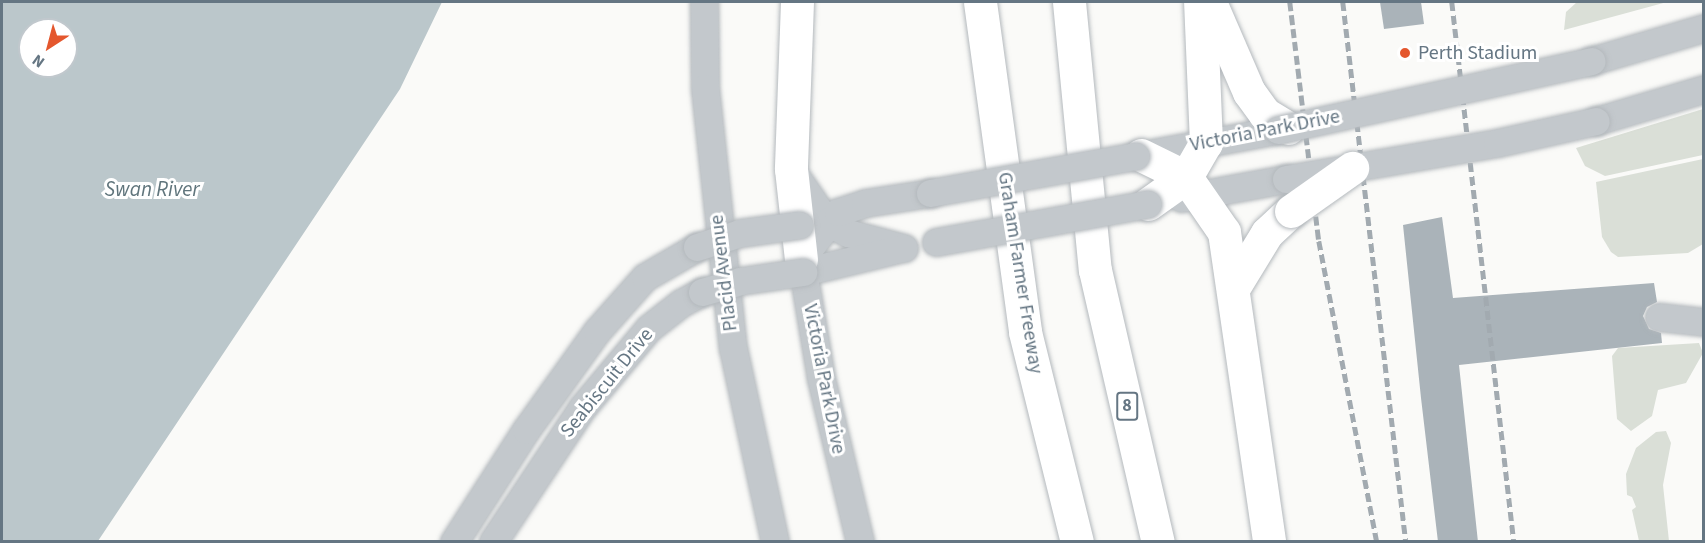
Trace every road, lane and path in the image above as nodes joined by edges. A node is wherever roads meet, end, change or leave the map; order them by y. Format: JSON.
{"nodes":[{"id":1,"x":704,"y":2,"type":"edge"},
{"id":2,"x":797,"y":2,"type":"edge"},
{"id":3,"x":980,"y":2,"type":"edge"},
{"id":4,"x":1069,"y":2,"type":"edge"},
{"id":5,"x":1200,"y":2,"type":"edge"},
{"id":6,"x":1210,"y":2,"type":"edge"},
{"id":7,"x":1704,"y":28,"type":"edge"},
{"id":8,"x":1704,"y":89,"type":"edge"},
{"id":9,"x":1280,"y":126,"type":"junction"},
{"id":10,"x":1206,"y":143,"type":"junction"},
{"id":11,"x":1141,"y":155,"type":"junction"},
{"id":12,"x":1352,"y":168,"type":"joint"},
{"id":13,"x":1193,"y":186,"type":"junction"},
{"id":14,"x":1289,"y":195,"type":"junction"},
{"id":15,"x":1149,"y":204,"type":"joint"},
{"id":16,"x":813,"y":224,"type":"junction"},
{"id":17,"x":904,"y":248,"type":"junction"},
{"id":18,"x":802,"y":265,"type":"junction"},
{"id":19,"x":1233,"y":287,"type":"junction"},
{"id":20,"x":1659,"y":316,"type":"dead end"},
{"id":21,"x":1704,"y":322,"type":"edge"},
{"id":22,"x":454,"y":542,"type":"edge"},
{"id":23,"x":493,"y":542,"type":"edge"},
{"id":24,"x":775,"y":542,"type":"edge"},
{"id":25,"x":860,"y":542,"type":"edge"},
{"id":26,"x":1077,"y":542,"type":"edge"},
{"id":27,"x":1158,"y":542,"type":"edge"},
{"id":28,"x":1269,"y":542,"type":"edge"}],
"edges":[{"from":1,"to":24,"type":"street","name":"Placid Avenue"},
{"from":2,"to":16,"type":"highway"},
{"from":3,"to":26,"type":"highway","name":"Graham Farmer Freeway"},
{"from":4,"to":27,"type":"highway","number":"8"},
{"from":5,"to":10,"type":"highway"},
{"from":6,"to":9,"type":"highway"},
{"from":7,"to":9,"type":"street","name":"Victoria Park Drive","bridge":true},
{"from":8,"to":12,"type":"street","bridge":true},
{"from":9,"to":10,"type":"street","name":"Victoria Park Drive"},
{"from":10,"to":11,"type":"street","name":"Victoria Park Drive"},
{"from":10,"to":13,"type":"highway"},
{"from":11,"to":13,"type":"highway"},
{"from":11,"to":16,"type":"street","name":"Victoria Park Drive","bridge":true},
{"from":12,"to":14,"type":"highway","bridge":true},
{"from":13,"to":14,"type":"street"},
{"from":13,"to":15,"type":"highway"},
{"from":13,"to":19,"type":"highway"},
{"from":14,"to":19,"type":"highway"},
{"from":15,"to":17,"type":"street","bridge":true},
{"from":16,"to":17,"type":"street"},
{"from":16,"to":18,"type":"highway"},
{"from":16,"to":22,"type":"street","name":"Seabiscuit Drive","bridge":true},
{"from":17,"to":18,"type":"street","name":"Seabiscuit Drive"},
{"from":18,"to":23,"type":"street","name":"Seabiscuit Drive","bridge":true},
{"from":18,"to":25,"type":"street","name":"Victoria Park Drive"},
{"from":19,"to":28,"type":"highway"},
{"from":20,"to":21,"type":"street"}]}
